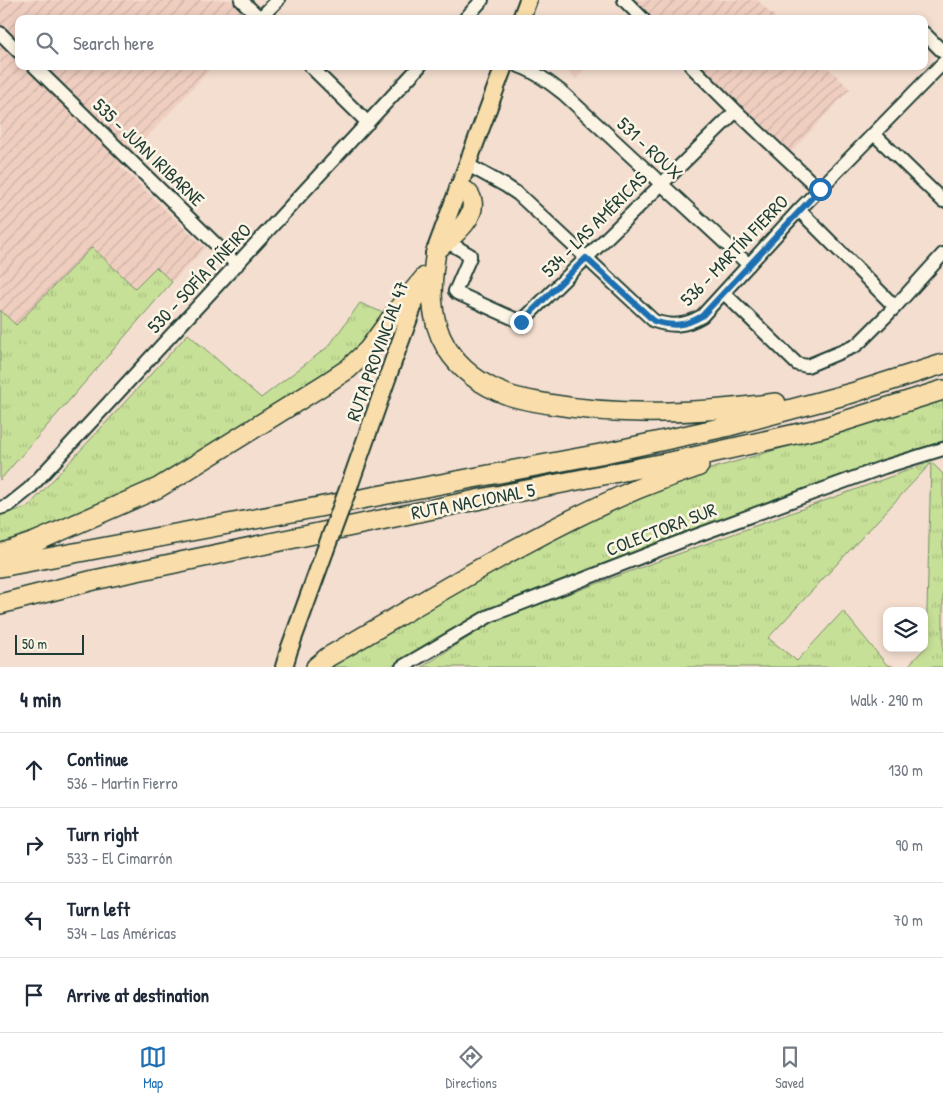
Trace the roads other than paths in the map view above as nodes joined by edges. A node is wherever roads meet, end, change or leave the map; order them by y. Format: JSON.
{"nodes":[{"id":1,"x":241,"y":0,"type":"edge"},
{"id":2,"x":278,"y":0,"type":"edge"},
{"id":3,"x":482,"y":0,"type":"edge"},
{"id":4,"x":528,"y":0,"type":"edge"},
{"id":5,"x":624,"y":0,"type":"edge"},
{"id":6,"x":258,"y":15,"type":"edge"},
{"id":7,"x":264,"y":15,"type":"edge"},
{"id":8,"x":469,"y":15,"type":"edge"},
{"id":9,"x":522,"y":15,"type":"edge"},
{"id":10,"x":639,"y":15,"type":"edge"},
{"id":11,"x":0,"y":33,"type":"edge"},
{"id":12,"x":928,"y":37,"type":"edge"},
{"id":13,"x":15,"y":48,"type":"edge"},
{"id":14,"x":943,"y":52,"type":"edge"},
{"id":15,"x":943,"y":63,"type":"edge"},
{"id":16,"x":38,"y":70,"type":"edge"},
{"id":17,"x":314,"y":70,"type":"edge"},
{"id":18,"x":416,"y":70,"type":"edge"},
{"id":19,"x":502,"y":70,"type":"edge"},
{"id":20,"x":528,"y":70,"type":"edge"},
{"id":21,"x":695,"y":70,"type":"edge"},
{"id":22,"x":736,"y":111,"type":"junction"},
{"id":23,"x":368,"y":123,"type":"junction"},
{"id":24,"x":874,"y":134,"type":"junction"},
{"id":25,"x":468,"y":165,"type":"junction"},
{"id":26,"x":661,"y":185,"type":"junction"},
{"id":27,"x":459,"y":188,"type":"joint"},
{"id":28,"x":820,"y":189,"type":"junction"},
{"id":29,"x":943,"y":201,"type":"edge"},
{"id":30,"x":799,"y":210,"type":"junction"},
{"id":31,"x":441,"y":246,"type":"junction"},
{"id":32,"x":943,"y":254,"type":"edge"},
{"id":33,"x":586,"y":258,"type":"junction"},
{"id":34,"x":237,"y":265,"type":"junction"},
{"id":35,"x":749,"y":265,"type":"junction"},
{"id":36,"x":425,"y":278,"type":"junction"},
{"id":37,"x":724,"y":293,"type":"junction"},
{"id":38,"x":895,"y":307,"type":"junction"},
{"id":39,"x":943,"y":364,"type":"edge"},
{"id":40,"x":943,"y":390,"type":"edge"},
{"id":41,"x":852,"y":393,"type":"junction"},
{"id":42,"x":822,"y":428,"type":"junction"},
{"id":43,"x":943,"y":449,"type":"edge"},
{"id":44,"x":0,"y":508,"type":"edge"},
{"id":45,"x":0,"y":554,"type":"edge"},
{"id":46,"x":0,"y":567,"type":"edge"},
{"id":47,"x":0,"y":604,"type":"edge"},
{"id":48,"x":289,"y":650,"type":"junction"},
{"id":49,"x":280,"y":667,"type":"edge"},
{"id":50,"x":284,"y":667,"type":"edge"},
{"id":51,"x":316,"y":667,"type":"edge"},
{"id":52,"x":402,"y":667,"type":"edge"}],
"edges":[{"from":1,"to":6,"type":"street"},
{"from":2,"to":7,"type":"street"},
{"from":3,"to":8,"type":"street"},
{"from":4,"to":9,"type":"main road"},
{"from":5,"to":10,"type":"street"},
{"from":11,"to":13,"type":"street"},
{"from":12,"to":14,"type":"street"},
{"from":15,"to":24,"type":"street","name":"536 - MARTÍN FIERRO"},
{"from":16,"to":34,"type":"street","name":"535 - JUAN IRIBARNE"},
{"from":17,"to":23,"type":"street"},
{"from":18,"to":23,"type":"street","name":"530 - SOFÍA PIÑEIRO"},
{"from":19,"to":25,"type":"main road"},
{"from":20,"to":26,"type":"street","name":"531 - ROUX"},
{"from":21,"to":22,"type":"street"},
{"from":22,"to":26,"type":"street","name":"534 - LAS AMÉRICAS"},
{"from":22,"to":28,"type":"street"},
{"from":23,"to":34,"type":"street","name":"530 - SOFÍA PIÑEIRO"},
{"from":24,"to":28,"type":"street","name":"536 - MARTÍN FIERRO"},
{"from":24,"to":29,"type":"street"},
{"from":25,"to":27,"type":"main road"},
{"from":25,"to":33,"type":"street"},
{"from":26,"to":33,"type":"street","name":"534 - LAS AMÉRICAS"},
{"from":26,"to":35,"type":"street","name":"531 - ROUX"},
{"from":27,"to":31,"type":"highway"},
{"from":28,"to":30,"type":"street","name":"536 - MARTÍN FIERRO"},
{"from":30,"to":35,"type":"street","name":"536 - MARTÍN FIERRO"},
{"from":30,"to":38,"type":"street"},
{"from":31,"to":33,"type":"street","name":"534 - LAS AMÉRICAS"},
{"from":31,"to":36,"type":"main road","name":"RUTA PROVINCIAL 47"},
{"from":31,"to":41,"type":"highway"},
{"from":32,"to":38,"type":"street"},
{"from":33,"to":37,"type":"street","name":"536 - MARTÍN FIERRO"},
{"from":34,"to":44,"type":"street","name":"530 - SOFÍA PIÑEIRO"},
{"from":35,"to":37,"type":"street","name":"536 - MARTÍN FIERRO"},
{"from":36,"to":45,"type":"highway"},
{"from":36,"to":48,"type":"main road","name":"RUTA PROVINCIAL 47","bridge":true},
{"from":37,"to":38,"type":"street"},
{"from":39,"to":41,"type":"highway","name":"RUTA NACIONAL 5"},
{"from":40,"to":42,"type":"highway","name":"RUTA NACIONAL 5"},
{"from":41,"to":46,"type":"highway","name":"RUTA NACIONAL 5"},
{"from":42,"to":47,"type":"highway","name":"RUTA NACIONAL 5"},
{"from":42,"to":51,"type":"highway"},
{"from":43,"to":52,"type":"street","name":"COLECTORA SUR"},
{"from":48,"to":49,"type":"main road","name":"RUTA PROVINCIAL 47"},
{"from":48,"to":50,"type":"main road","name":"RUTA PROVINCIAL 47"}]}
